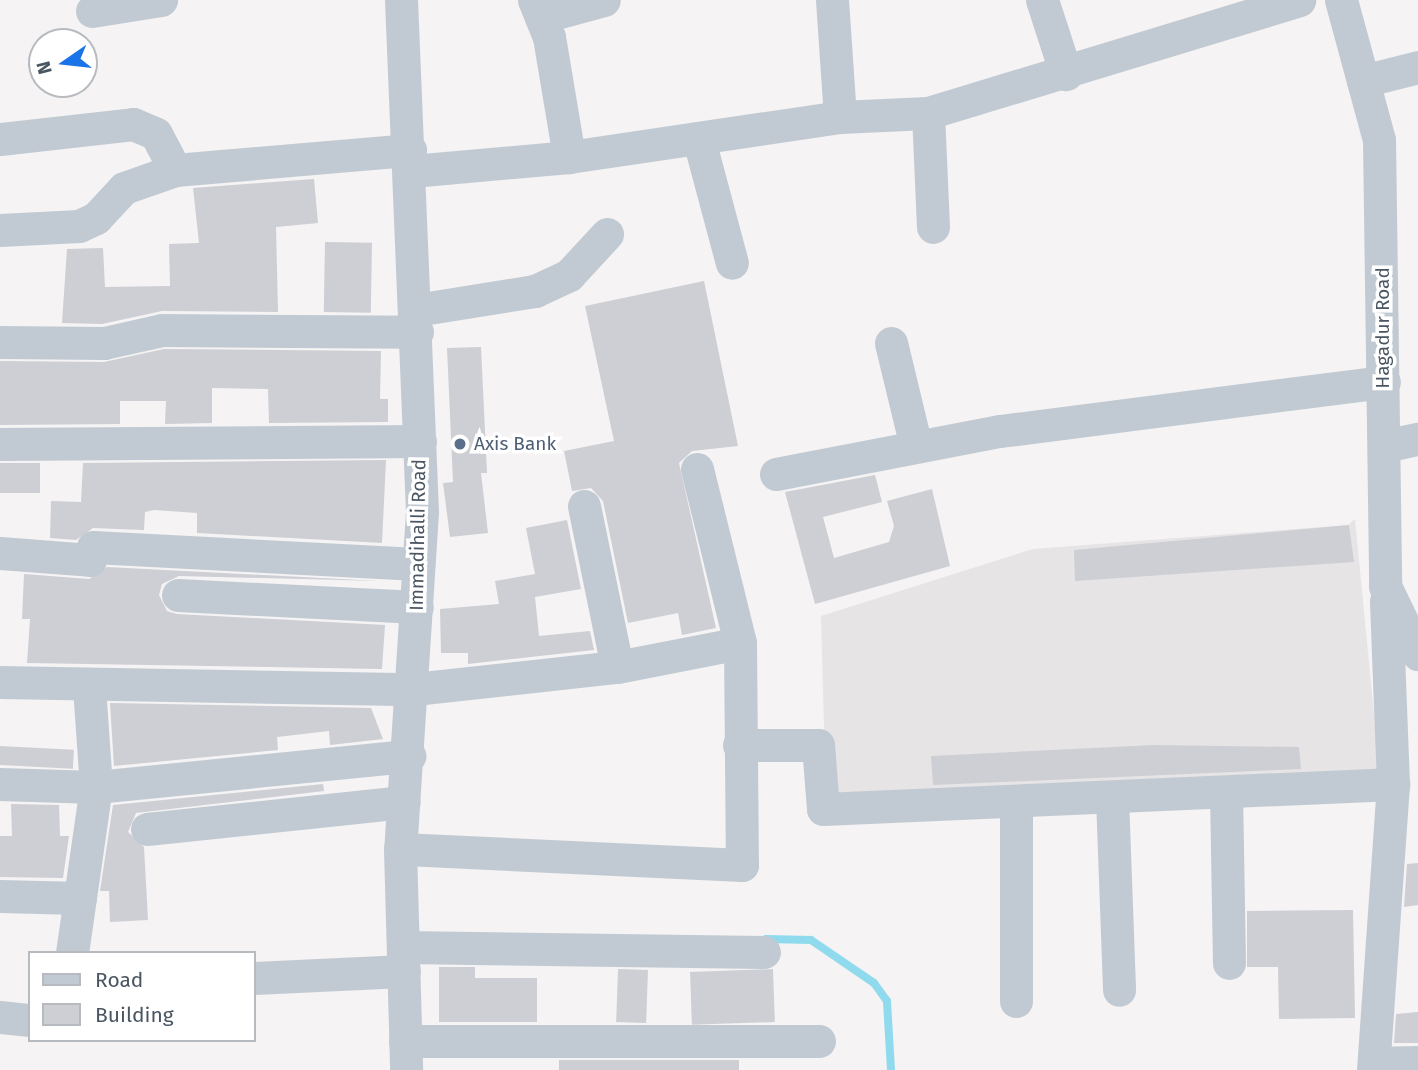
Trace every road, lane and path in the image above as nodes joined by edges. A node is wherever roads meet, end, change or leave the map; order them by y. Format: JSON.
{"nodes":[{"id":1,"x":161,"y":0,"type":"edge"},
{"id":2,"x":401,"y":0,"type":"edge"},
{"id":3,"x":604,"y":0,"type":"edge"},
{"id":4,"x":832,"y":0,"type":"edge"},
{"id":5,"x":1042,"y":0,"type":"edge"},
{"id":6,"x":1298,"y":0,"type":"edge"},
{"id":7,"x":1341,"y":0,"type":"edge"},
{"id":8,"x":537,"y":8,"type":"edge"},
{"id":9,"x":92,"y":11,"type":"dead end"},
{"id":10,"x":1418,"y":67,"type":"edge"},
{"id":11,"x":1066,"y":74,"type":"junction"},
{"id":12,"x":1363,"y":82,"type":"junction"},
{"id":13,"x":928,"y":113,"type":"junction"},
{"id":14,"x":840,"y":117,"type":"junction"},
{"id":15,"x":0,"y":139,"type":"edge"},
{"id":16,"x":699,"y":140,"type":"junction"},
{"id":17,"x":569,"y":157,"type":"junction"},
{"id":18,"x":411,"y":161,"type":"junction"},
{"id":19,"x":175,"y":170,"type":"junction"},
{"id":20,"x":933,"y":226,"type":"dead end"},
{"id":21,"x":0,"y":230,"type":"edge"},
{"id":22,"x":607,"y":234,"type":"dead end"},
{"id":23,"x":732,"y":263,"type":"dead end"},
{"id":24,"x":416,"y":321,"type":"junction"},
{"id":25,"x":0,"y":342,"type":"edge"},
{"id":26,"x":891,"y":343,"type":"dead end"},
{"id":27,"x":1384,"y":382,"type":"junction"},
{"id":28,"x":1418,"y":439,"type":"edge"},
{"id":29,"x":420,"y":441,"type":"junction"},
{"id":30,"x":0,"y":444,"type":"edge"},
{"id":31,"x":916,"y":446,"type":"junction"},
{"id":32,"x":1384,"y":446,"type":"junction"},
{"id":33,"x":697,"y":469,"type":"dead end"},
{"id":34,"x":776,"y":474,"type":"dead end"},
{"id":35,"x":584,"y":506,"type":"dead end"},
{"id":36,"x":0,"y":553,"type":"edge"},
{"id":37,"x":418,"y":564,"type":"junction"},
{"id":38,"x":1385,"y":586,"type":"junction"},
{"id":39,"x":178,"y":595,"type":"dead end"},
{"id":40,"x":417,"y":607,"type":"junction"},
{"id":41,"x":740,"y":643,"type":"junction"},
{"id":42,"x":1418,"y":654,"type":"edge"},
{"id":43,"x":617,"y":667,"type":"junction"},
{"id":44,"x":0,"y":682,"type":"edge"},
{"id":45,"x":89,"y":686,"type":"junction"},
{"id":46,"x":414,"y":689,"type":"junction"},
{"id":47,"x":739,"y":745,"type":"junction"},
{"id":48,"x":410,"y":757,"type":"junction"},
{"id":49,"x":1393,"y":784,"type":"junction"},
{"id":50,"x":0,"y":785,"type":"edge"},
{"id":51,"x":96,"y":787,"type":"junction"},
{"id":52,"x":1226,"y":792,"type":"junction"},
{"id":53,"x":1111,"y":797,"type":"junction"},
{"id":54,"x":1016,"y":801,"type":"junction"},
{"id":55,"x":404,"y":802,"type":"junction"},
{"id":56,"x":147,"y":829,"type":"dead end"},
{"id":57,"x":400,"y":849,"type":"junction"},
{"id":58,"x":0,"y":896,"type":"edge"},
{"id":59,"x":80,"y":898,"type":"junction"},
{"id":60,"x":72,"y":951,"type":"edge"},
{"id":61,"x":764,"y":952,"type":"dead end"},
{"id":62,"x":403,"y":959,"type":"junction"},
{"id":63,"x":1229,"y":963,"type":"dead end"},
{"id":64,"x":256,"y":978,"type":"edge"},
{"id":65,"x":1119,"y":990,"type":"dead end"},
{"id":66,"x":1016,"y":1001,"type":"dead end"},
{"id":67,"x":0,"y":1017,"type":"edge"},
{"id":68,"x":28,"y":1020,"type":"edge"},
{"id":69,"x":819,"y":1041,"type":"dead end"},
{"id":70,"x":405,"y":1056,"type":"edge"},
{"id":71,"x":1418,"y":1062,"type":"edge"},
{"id":72,"x":1373,"y":1066,"type":"edge"}],
"edges":[{"from":1,"to":9,"type":"street"},
{"from":2,"to":18,"type":"street","name":"Immadihalli Road"},
{"from":3,"to":8,"type":"street"},
{"from":4,"to":14,"type":"street"},
{"from":5,"to":11,"type":"street"},
{"from":6,"to":11,"type":"street"},
{"from":7,"to":12,"type":"street","name":"Hagadur Road"},
{"from":8,"to":17,"type":"street"},
{"from":10,"to":12,"type":"street"},
{"from":11,"to":13,"type":"street"},
{"from":12,"to":27,"type":"street","name":"Hagadur Road"},
{"from":13,"to":14,"type":"street"},
{"from":13,"to":20,"type":"street"},
{"from":14,"to":16,"type":"street"},
{"from":15,"to":19,"type":"street"},
{"from":16,"to":17,"type":"street"},
{"from":16,"to":23,"type":"street"},
{"from":17,"to":18,"type":"street"},
{"from":18,"to":19,"type":"street"},
{"from":18,"to":24,"type":"street","name":"Immadihalli Road"},
{"from":19,"to":21,"type":"street"},
{"from":22,"to":24,"type":"street"},
{"from":24,"to":25,"type":"street"},
{"from":24,"to":29,"type":"street","name":"Immadihalli Road"},
{"from":26,"to":31,"type":"street"},
{"from":27,"to":31,"type":"street"},
{"from":27,"to":32,"type":"street","name":"Hagadur Road"},
{"from":28,"to":32,"type":"street"},
{"from":29,"to":30,"type":"street"},
{"from":29,"to":37,"type":"street","name":"Immadihalli Road"},
{"from":31,"to":34,"type":"street"},
{"from":32,"to":38,"type":"street","name":"Hagadur Road"},
{"from":33,"to":41,"type":"street"},
{"from":35,"to":43,"type":"street"},
{"from":36,"to":37,"type":"street"},
{"from":37,"to":40,"type":"street","name":"Immadihalli Road"},
{"from":38,"to":42,"type":"street","name":"Hagadur Road"},
{"from":38,"to":49,"type":"street"},
{"from":39,"to":40,"type":"street"},
{"from":40,"to":46,"type":"street","name":"Immadihalli Road"},
{"from":41,"to":43,"type":"street"},
{"from":41,"to":47,"type":"street"},
{"from":43,"to":46,"type":"street"},
{"from":44,"to":45,"type":"street"},
{"from":45,"to":46,"type":"street"},
{"from":45,"to":51,"type":"street"},
{"from":46,"to":48,"type":"street","name":"Immadihalli Road"},
{"from":47,"to":54,"type":"street"},
{"from":47,"to":57,"type":"street"},
{"from":48,"to":51,"type":"street"},
{"from":48,"to":55,"type":"street","name":"Immadihalli Road"},
{"from":49,"to":52,"type":"street"},
{"from":49,"to":72,"type":"street"},
{"from":50,"to":51,"type":"street"},
{"from":51,"to":59,"type":"street"},
{"from":52,"to":53,"type":"street"},
{"from":52,"to":63,"type":"street"},
{"from":53,"to":54,"type":"street"},
{"from":53,"to":65,"type":"street"},
{"from":54,"to":66,"type":"street"},
{"from":55,"to":56,"type":"street"},
{"from":55,"to":57,"type":"street","name":"Immadihalli Road"},
{"from":57,"to":62,"type":"street","name":"Immadihalli Road"},
{"from":58,"to":59,"type":"street"},
{"from":59,"to":60,"type":"street"},
{"from":61,"to":62,"type":"street"},
{"from":62,"to":64,"type":"street"},
{"from":62,"to":70,"type":"street","name":"Immadihalli Road"},
{"from":67,"to":68,"type":"street"},
{"from":69,"to":70,"type":"street"},
{"from":71,"to":72,"type":"street"}]}
